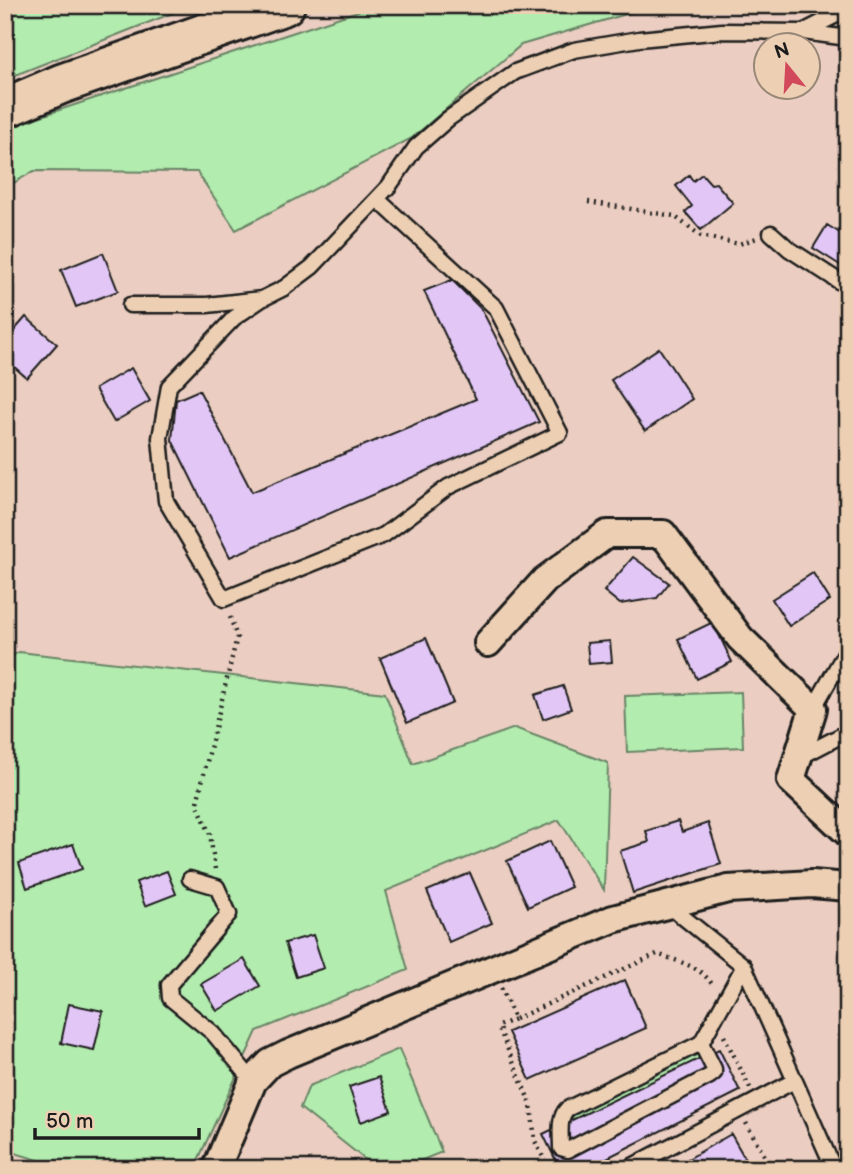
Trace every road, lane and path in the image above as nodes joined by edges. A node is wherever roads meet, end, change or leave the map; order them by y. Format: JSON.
{"nodes":[{"id":1,"x":231,"y":5,"type":"edge"},
{"id":2,"x":285,"y":5,"type":"edge"},
{"id":3,"x":848,"y":9,"type":"edge"},
{"id":4,"x":803,"y":32,"type":"joint"},
{"id":5,"x":822,"y":35,"type":"edge"},
{"id":6,"x":848,"y":38,"type":"edge"},
{"id":7,"x":5,"y":89,"type":"edge"},
{"id":8,"x":5,"y":108,"type":"edge"},
{"id":9,"x":377,"y":199,"type":"junction"},
{"id":10,"x":588,"y":202,"type":"dead end"},
{"id":11,"x":771,"y":233,"type":"joint"},
{"id":12,"x":848,"y":287,"type":"edge"},
{"id":13,"x":262,"y":299,"type":"junction"},
{"id":14,"x":130,"y":305,"type":"dead end"},
{"id":15,"x":228,"y":611,"type":"dead end"},
{"id":16,"x":488,"y":643,"type":"dead end"},
{"id":17,"x":848,"y":648,"type":"edge"},
{"id":18,"x":813,"y":709,"type":"junction"},
{"id":19,"x":848,"y":732,"type":"edge"},
{"id":20,"x":799,"y":757,"type":"junction"},
{"id":21,"x":848,"y":833,"type":"edge"},
{"id":22,"x":190,"y":879,"type":"dead end"},
{"id":23,"x":217,"y":887,"type":"junction"},
{"id":24,"x":848,"y":887,"type":"edge"},
{"id":25,"x":668,"y":905,"type":"junction"},
{"id":26,"x":744,"y":966,"type":"junction"},
{"id":27,"x":492,"y":969,"type":"junction"},
{"id":28,"x":719,"y":1011,"type":"junction"},
{"id":29,"x":515,"y":1019,"type":"junction"},
{"id":30,"x":701,"y":1044,"type":"junction"},
{"id":31,"x":253,"y":1081,"type":"junction"},
{"id":32,"x":794,"y":1081,"type":"junction"},
{"id":33,"x":757,"y":1101,"type":"junction"},
{"id":34,"x":738,"y":1110,"type":"junction"},
{"id":35,"x":635,"y":1167,"type":"edge"},
{"id":36,"x":216,"y":1169,"type":"edge"},
{"id":37,"x":548,"y":1169,"type":"edge"},
{"id":38,"x":772,"y":1169,"type":"edge"},
{"id":39,"x":834,"y":1169,"type":"edge"}],
"edges":[{"from":1,"to":7,"type":"highway"},
{"from":2,"to":8,"type":"highway"},
{"from":3,"to":4,"type":"lane"},
{"from":4,"to":9,"type":"lane"},
{"from":5,"to":6,"type":"lane"},
{"from":9,"to":13,"type":"lane"},
{"from":9,"to":13,"type":"lane"},
{"from":10,"to":11,"type":"path"},
{"from":11,"to":12,"type":"lane"},
{"from":13,"to":14,"type":"lane"},
{"from":15,"to":23,"type":"path"},
{"from":16,"to":18,"type":"street"},
{"from":17,"to":18,"type":"lane"},
{"from":18,"to":20,"type":"street"},
{"from":19,"to":20,"type":"lane"},
{"from":20,"to":21,"type":"street"},
{"from":22,"to":23,"type":"lane"},
{"from":23,"to":31,"type":"lane"},
{"from":24,"to":25,"type":"street"},
{"from":25,"to":26,"type":"lane"},
{"from":25,"to":27,"type":"street"},
{"from":26,"to":28,"type":"lane"},
{"from":26,"to":32,"type":"lane"},
{"from":27,"to":29,"type":"path"},
{"from":27,"to":31,"type":"street"},
{"from":28,"to":29,"type":"path"},
{"from":28,"to":30,"type":"lane"},
{"from":28,"to":33,"type":"path"},
{"from":29,"to":37,"type":"path"},
{"from":30,"to":30,"type":"lane"},
{"from":31,"to":36,"type":"street"},
{"from":32,"to":33,"type":"lane"},
{"from":32,"to":39,"type":"lane"},
{"from":33,"to":34,"type":"lane"},
{"from":34,"to":35,"type":"lane"},
{"from":34,"to":38,"type":"path"}]}
